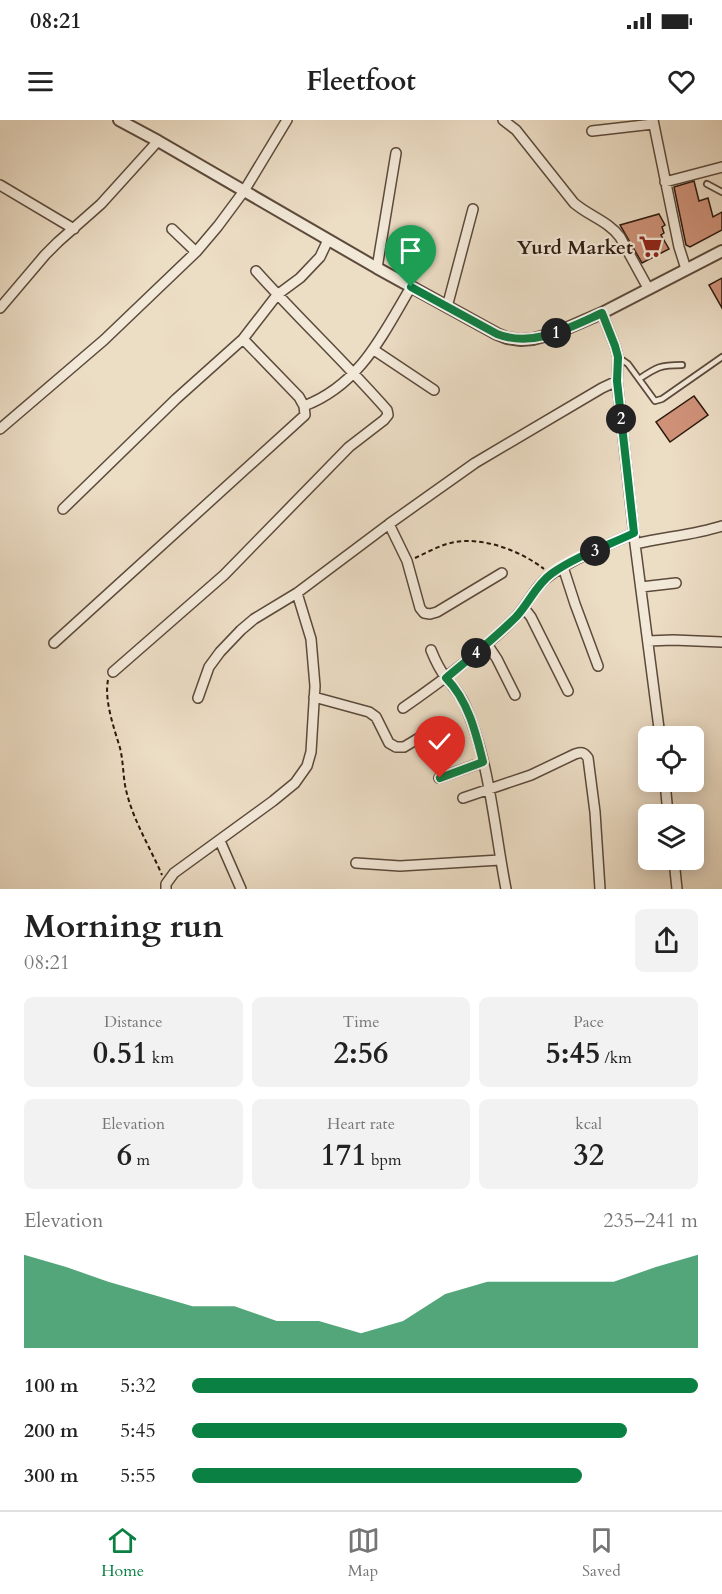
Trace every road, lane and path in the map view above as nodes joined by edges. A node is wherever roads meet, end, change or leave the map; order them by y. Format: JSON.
{"nodes":[{"id":1,"x":119,"y":120,"type":"edge"},
{"id":2,"x":287,"y":120,"type":"edge"},
{"id":3,"x":503,"y":120,"type":"edge"},
{"id":4,"x":520,"y":120,"type":"edge"},
{"id":5,"x":653,"y":122,"type":"edge"},
{"id":6,"x":516,"y":130,"type":"junction"},
{"id":7,"x":592,"y":131,"type":"dead end"},
{"id":8,"x":158,"y":141,"type":"junction"},
{"id":9,"x":396,"y":153,"type":"dead end"},
{"id":10,"x":722,"y":167,"type":"edge"},
{"id":11,"x":665,"y":182,"type":"junction"},
{"id":12,"x":707,"y":184,"type":"dead end"},
{"id":13,"x":0,"y":185,"type":"edge"},
{"id":14,"x":244,"y":191,"type":"junction"},
{"id":15,"x":722,"y":192,"type":"edge"},
{"id":16,"x":473,"y":209,"type":"dead end"},
{"id":17,"x":74,"y":229,"type":"junction"},
{"id":18,"x":172,"y":229,"type":"dead end"},
{"id":19,"x":328,"y":240,"type":"junction"},
{"id":20,"x":722,"y":250,"type":"edge"},
{"id":21,"x":196,"y":252,"type":"junction"},
{"id":22,"x":377,"y":268,"type":"junction"},
{"id":23,"x":686,"y":268,"type":"junction"},
{"id":24,"x":256,"y":271,"type":"dead end"},
{"id":25,"x":411,"y":287,"type":"junction"},
{"id":26,"x":648,"y":288,"type":"junction"},
{"id":27,"x":278,"y":295,"type":"junction"},
{"id":28,"x":447,"y":307,"type":"junction"},
{"id":29,"x":0,"y":308,"type":"edge"},
{"id":30,"x":602,"y":313,"type":"junction"},
{"id":31,"x":243,"y":339,"type":"junction"},
{"id":32,"x":374,"y":350,"type":"junction"},
{"id":33,"x":618,"y":357,"type":"junction"},
{"id":34,"x":722,"y":357,"type":"edge"},
{"id":35,"x":682,"y":365,"type":"dead end"},
{"id":36,"x":354,"y":372,"type":"junction"},
{"id":37,"x":639,"y":379,"type":"junction"},
{"id":38,"x":617,"y":381,"type":"junction"},
{"id":39,"x":434,"y":390,"type":"dead end"},
{"id":40,"x":304,"y":405,"type":"junction"},
{"id":41,"x":0,"y":429,"type":"edge"},
{"id":42,"x":63,"y":509,"type":"dead end"},
{"id":43,"x":389,"y":524,"type":"junction"},
{"id":44,"x":722,"y":526,"type":"edge"},
{"id":45,"x":634,"y":533,"type":"junction"},
{"id":46,"x":635,"y":544,"type":"junction"},
{"id":47,"x":407,"y":561,"type":"junction"},
{"id":48,"x":563,"y":567,"type":"junction"},
{"id":49,"x":502,"y":573,"type":"dead end"},
{"id":50,"x":550,"y":575,"type":"junction"},
{"id":51,"x":676,"y":583,"type":"dead end"},
{"id":52,"x":641,"y":587,"type":"junction"},
{"id":53,"x":297,"y":593,"type":"junction"},
{"id":54,"x":524,"y":608,"type":"junction"},
{"id":55,"x":648,"y":641,"type":"junction"},
{"id":56,"x":722,"y":642,"type":"edge"},
{"id":57,"x":54,"y":643,"type":"dead end"},
{"id":58,"x":487,"y":644,"type":"junction"},
{"id":59,"x":431,"y":650,"type":"dead end"},
{"id":60,"x":598,"y":666,"type":"dead end"},
{"id":61,"x":113,"y":672,"type":"joint"},
{"id":62,"x":446,"y":678,"type":"junction"},
{"id":63,"x":568,"y":691,"type":"dead end"},
{"id":64,"x":515,"y":695,"type":"dead end"},
{"id":65,"x":314,"y":697,"type":"junction"},
{"id":66,"x":198,"y":698,"type":"dead end"},
{"id":67,"x":403,"y":708,"type":"dead end"},
{"id":68,"x":659,"y":726,"type":"edge"},
{"id":69,"x":424,"y":735,"type":"dead end"},
{"id":70,"x":483,"y":762,"type":"junction"},
{"id":71,"x":440,"y":778,"type":"dead end"},
{"id":72,"x":490,"y":790,"type":"junction"},
{"id":73,"x":463,"y":798,"type":"dead end"},
{"id":74,"x":220,"y":841,"type":"junction"},
{"id":75,"x":500,"y":860,"type":"junction"},
{"id":76,"x":356,"y":863,"type":"dead end"},
{"id":77,"x":675,"y":870,"type":"edge"},
{"id":78,"x":166,"y":886,"type":"edge"},
{"id":79,"x":241,"y":889,"type":"edge"},
{"id":80,"x":506,"y":889,"type":"edge"},
{"id":81,"x":600,"y":889,"type":"edge"},
{"id":82,"x":678,"y":889,"type":"edge"}],
"edges":[{"from":1,"to":8,"type":"street"},
{"from":2,"to":14,"type":"street"},
{"from":3,"to":6,"type":"street"},
{"from":4,"to":6,"type":"street"},
{"from":5,"to":7,"type":"street"},
{"from":5,"to":11,"type":"street"},
{"from":6,"to":26,"type":"street"},
{"from":8,"to":14,"type":"street"},
{"from":8,"to":17,"type":"street"},
{"from":9,"to":22,"type":"street"},
{"from":10,"to":11,"type":"street"},
{"from":11,"to":23,"type":"street"},
{"from":12,"to":15,"type":"lane"},
{"from":13,"to":17,"type":"street"},
{"from":14,"to":19,"type":"street"},
{"from":14,"to":21,"type":"street"},
{"from":16,"to":28,"type":"street"},
{"from":17,"to":29,"type":"street"},
{"from":18,"to":21,"type":"street"},
{"from":19,"to":22,"type":"street"},
{"from":19,"to":27,"type":"street"},
{"from":20,"to":23,"type":"street"},
{"from":21,"to":41,"type":"street"},
{"from":22,"to":25,"type":"street"},
{"from":23,"to":26,"type":"street"},
{"from":24,"to":27,"type":"street"},
{"from":25,"to":28,"type":"street"},
{"from":25,"to":32,"type":"street"},
{"from":26,"to":30,"type":"street"},
{"from":27,"to":31,"type":"street"},
{"from":27,"to":36,"type":"street"},
{"from":28,"to":30,"type":"street"},
{"from":30,"to":33,"type":"street"},
{"from":31,"to":40,"type":"street"},
{"from":31,"to":42,"type":"street"},
{"from":32,"to":36,"type":"street"},
{"from":32,"to":39,"type":"street"},
{"from":33,"to":37,"type":"lane"},
{"from":33,"to":38,"type":"street"},
{"from":34,"to":37,"type":"lane"},
{"from":35,"to":37,"type":"lane"},
{"from":36,"to":40,"type":"street"},
{"from":36,"to":61,"type":"street"},
{"from":38,"to":43,"type":"street"},
{"from":38,"to":45,"type":"street"},
{"from":40,"to":57,"type":"street"},
{"from":43,"to":47,"type":"street"},
{"from":43,"to":53,"type":"street"},
{"from":44,"to":46,"type":"street"},
{"from":45,"to":46,"type":"street"},
{"from":45,"to":48,"type":"street"},
{"from":46,"to":52,"type":"street"},
{"from":47,"to":49,"type":"street"},
{"from":47,"to":50,"type":"path"},
{"from":48,"to":50,"type":"street"},
{"from":48,"to":60,"type":"street"},
{"from":50,"to":54,"type":"street"},
{"from":51,"to":52,"type":"street"},
{"from":52,"to":55,"type":"street"},
{"from":53,"to":65,"type":"street"},
{"from":53,"to":66,"type":"street"},
{"from":54,"to":58,"type":"street"},
{"from":54,"to":63,"type":"street"},
{"from":55,"to":56,"type":"street"},
{"from":55,"to":68,"type":"street"},
{"from":58,"to":62,"type":"street"},
{"from":58,"to":64,"type":"street"},
{"from":59,"to":62,"type":"street"},
{"from":61,"to":78,"type":"path"},
{"from":62,"to":67,"type":"street"},
{"from":62,"to":70,"type":"street"},
{"from":65,"to":69,"type":"street"},
{"from":65,"to":74,"type":"street"},
{"from":70,"to":71,"type":"street"},
{"from":70,"to":72,"type":"street"},
{"from":72,"to":73,"type":"street"},
{"from":72,"to":75,"type":"street"},
{"from":72,"to":81,"type":"street"},
{"from":74,"to":78,"type":"street"},
{"from":74,"to":79,"type":"street"},
{"from":75,"to":76,"type":"street"},
{"from":75,"to":80,"type":"street"},
{"from":77,"to":82,"type":"street"}]}
